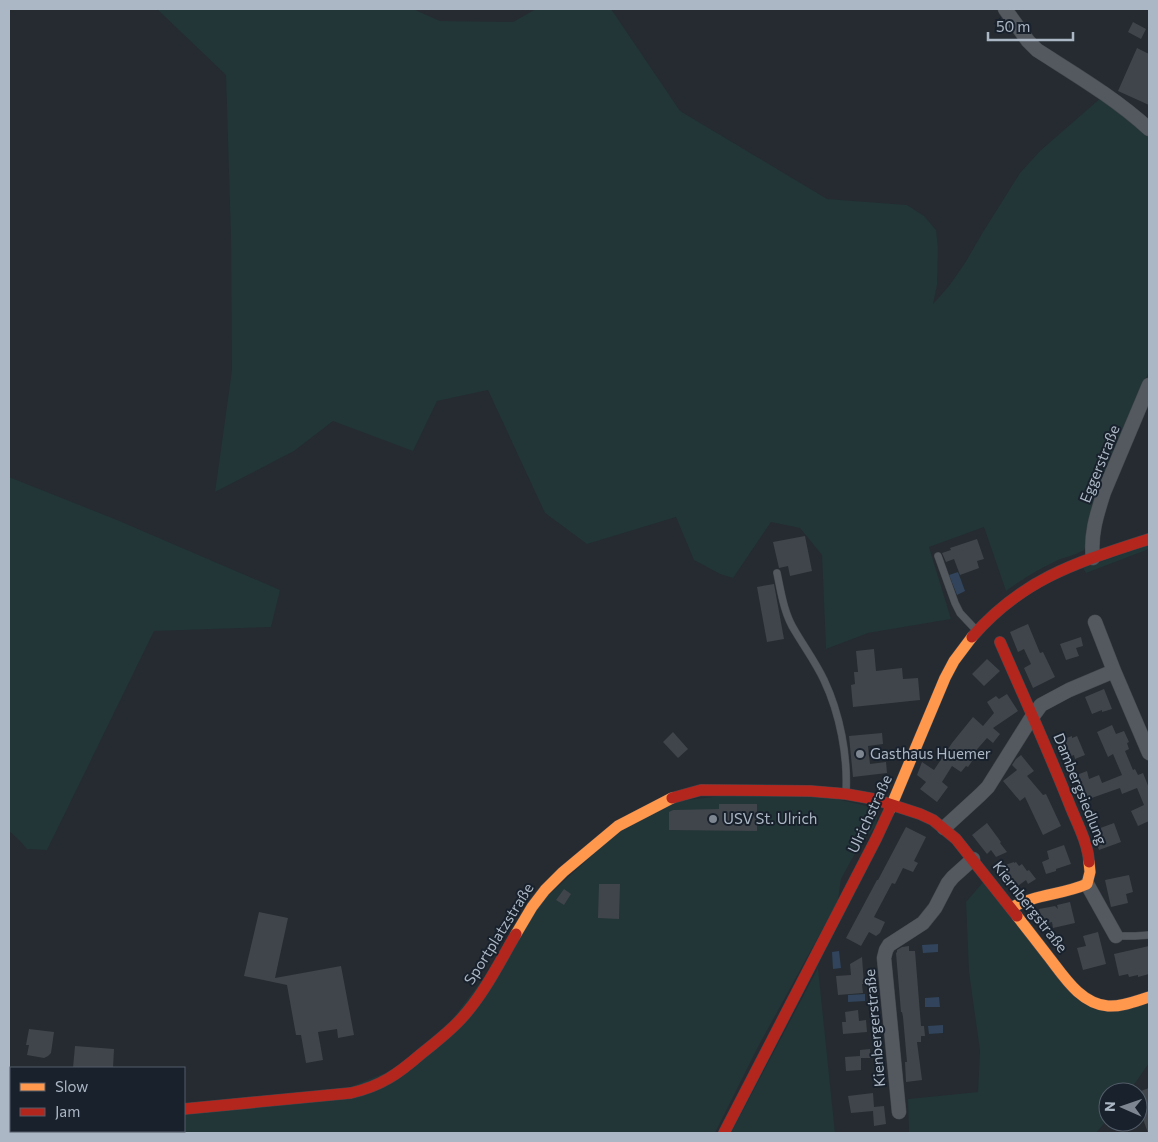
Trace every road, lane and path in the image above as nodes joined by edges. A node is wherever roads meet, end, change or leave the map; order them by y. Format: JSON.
{"nodes":[{"id":1,"x":1006,"y":9,"type":"edge"},
{"id":2,"x":1149,"y":129,"type":"edge"},
{"id":3,"x":1149,"y":385,"type":"edge"},
{"id":4,"x":1149,"y":539,"type":"edge"},
{"id":5,"x":938,"y":556,"type":"dead end"},
{"id":6,"x":1093,"y":558,"type":"junction"},
{"id":7,"x":777,"y":573,"type":"dead end"},
{"id":8,"x":1095,"y":622,"type":"dead end"},
{"id":9,"x":977,"y":631,"type":"junction"},
{"id":10,"x":1000,"y":642,"type":"dead end"},
{"id":11,"x":1114,"y":671,"type":"junction"},
{"id":12,"x":1033,"y":716,"type":"junction"},
{"id":13,"x":1149,"y":753,"type":"edge"},
{"id":14,"x":846,"y":794,"type":"junction"},
{"id":15,"x":892,"y":804,"type":"junction"},
{"id":16,"x":944,"y":828,"type":"junction"},
{"id":17,"x":973,"y":859,"type":"junction"},
{"id":18,"x":1087,"y":884,"type":"junction"},
{"id":19,"x":1011,"y":908,"type":"junction"},
{"id":20,"x":1149,"y":935,"type":"edge"},
{"id":21,"x":1116,"y":936,"type":"joint"},
{"id":22,"x":1149,"y":997,"type":"edge"},
{"id":23,"x":185,"y":1109,"type":"edge"},
{"id":24,"x":899,"y":1112,"type":"dead end"},
{"id":25,"x":724,"y":1133,"type":"edge"}],
"edges":[{"from":1,"to":2,"type":"street"},
{"from":3,"to":6,"type":"street","name":"Eggerstraße"},
{"from":4,"to":6,"type":"street","name":"Ulrichstraße"},
{"from":5,"to":9,"type":"lane"},
{"from":6,"to":9,"type":"street","name":"Ulrichstraße"},
{"from":7,"to":14,"type":"lane"},
{"from":8,"to":11,"type":"street"},
{"from":9,"to":15,"type":"street","name":"Ulrichstraße"},
{"from":10,"to":12,"type":"street","name":"Dambergsiedlung"},
{"from":11,"to":12,"type":"street"},
{"from":11,"to":13,"type":"street"},
{"from":12,"to":16,"type":"street"},
{"from":12,"to":18,"type":"street","name":"Dambergsiedlung"},
{"from":14,"to":15,"type":"street","name":"Sportplatzstraße"},
{"from":14,"to":23,"type":"street","name":"Sportplatzstraße"},
{"from":15,"to":16,"type":"street","name":"Kiernbergstraße"},
{"from":15,"to":25,"type":"street","name":"Ulrichstraße"},
{"from":16,"to":17,"type":"street","name":"Kiernbergstraße"},
{"from":17,"to":19,"type":"street","name":"Kiernbergstraße"},
{"from":17,"to":24,"type":"street","name":"Kienbergerstraße"},
{"from":18,"to":19,"type":"street"},
{"from":18,"to":21,"type":"street"},
{"from":19,"to":22,"type":"street","name":"Kiernbergstraße"},
{"from":20,"to":21,"type":"lane"}]}
